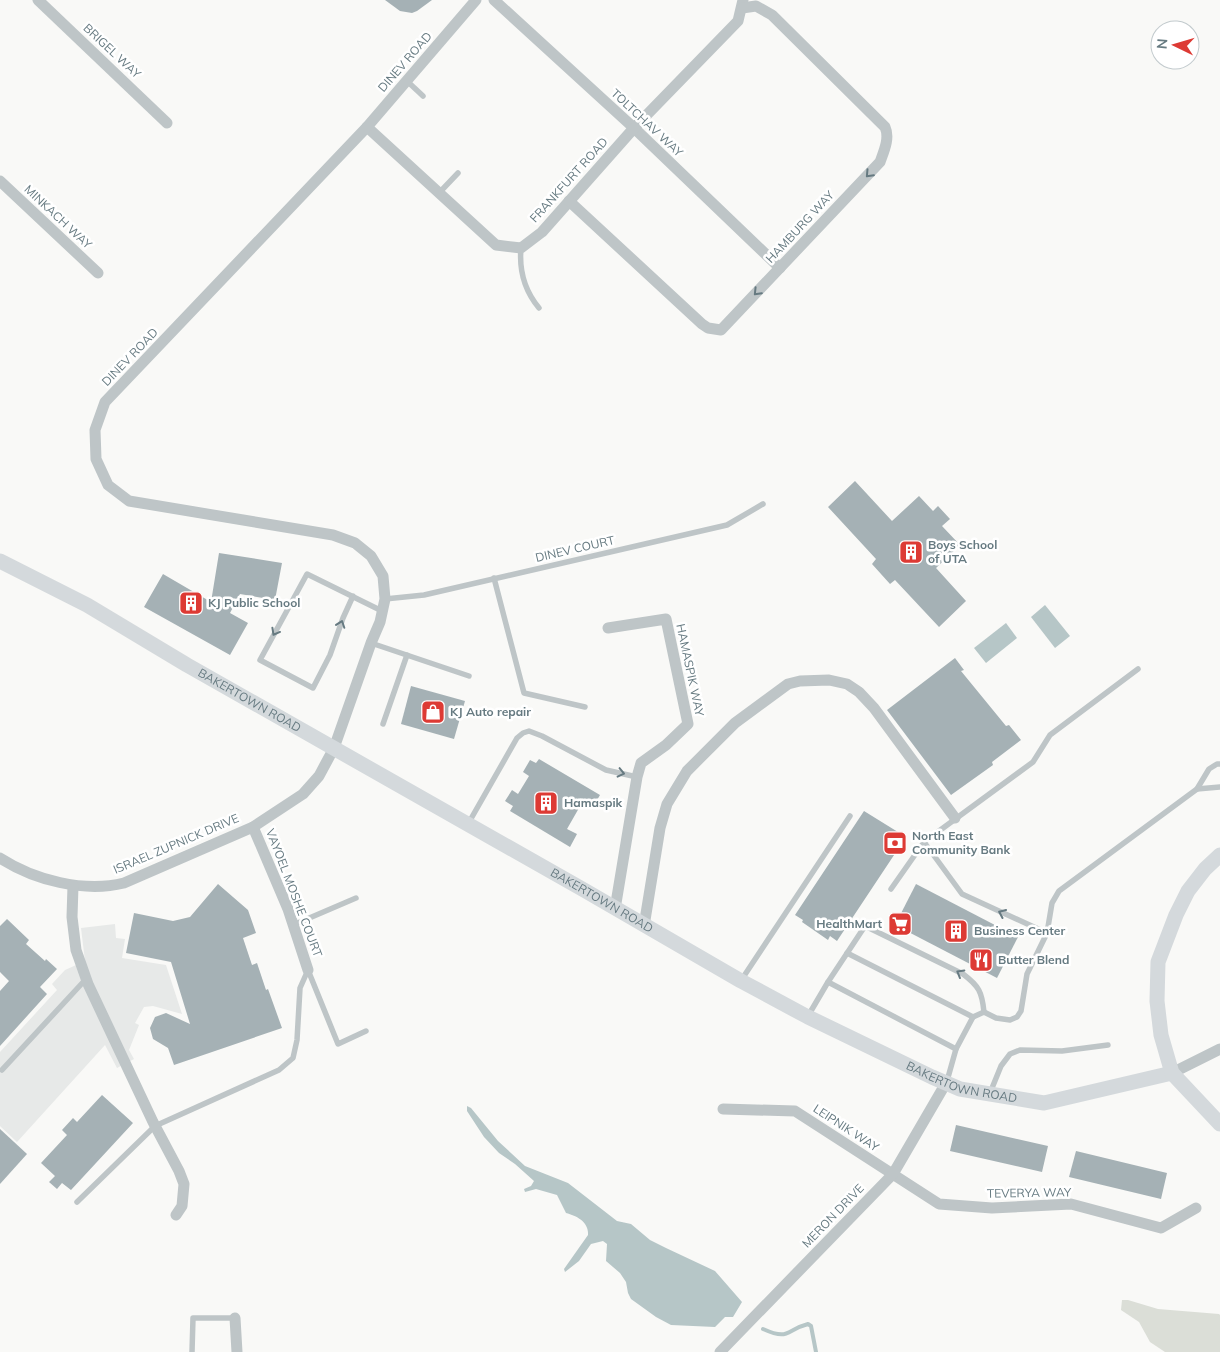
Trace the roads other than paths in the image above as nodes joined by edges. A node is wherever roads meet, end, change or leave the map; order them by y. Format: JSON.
{"nodes":[{"id":1,"x":38,"y":0,"type":"edge"},
{"id":2,"x":476,"y":0,"type":"edge"},
{"id":3,"x":494,"y":0,"type":"edge"},
{"id":4,"x":742,"y":4,"type":"edge"},
{"id":5,"x":407,"y":82,"type":"junction"},
{"id":6,"x":423,"y":96,"type":"dead end"},
{"id":7,"x":167,"y":123,"type":"dead end"},
{"id":8,"x":367,"y":127,"type":"junction"},
{"id":9,"x":634,"y":128,"type":"junction"},
{"id":10,"x":458,"y":174,"type":"dead end"},
{"id":11,"x":0,"y":181,"type":"edge"},
{"id":12,"x":439,"y":193,"type":"junction"},
{"id":13,"x":569,"y":201,"type":"junction"},
{"id":14,"x":521,"y":248,"type":"junction"},
{"id":15,"x":780,"y":268,"type":"junction"},
{"id":16,"x":98,"y":273,"type":"dead end"},
{"id":17,"x":539,"y":308,"type":"dead end"},
{"id":18,"x":763,"y":504,"type":"dead end"},
{"id":19,"x":0,"y":562,"type":"edge"},
{"id":20,"x":494,"y":578,"type":"junction"},
{"id":21,"x":353,"y":596,"type":"junction"},
{"id":22,"x":385,"y":599,"type":"junction"},
{"id":23,"x":382,"y":611,"type":"junction"},
{"id":24,"x":608,"y":628,"type":"dead end"},
{"id":25,"x":371,"y":643,"type":"junction"},
{"id":26,"x":407,"y":655,"type":"junction"},
{"id":27,"x":1138,"y":668,"type":"dead end"},
{"id":28,"x":469,"y":676,"type":"dead end"},
{"id":29,"x":585,"y":707,"type":"dead end"},
{"id":30,"x":383,"y":724,"type":"dead end"},
{"id":31,"x":334,"y":748,"type":"junction"},
{"id":32,"x":1220,"y":764,"type":"edge"},
{"id":33,"x":636,"y":777,"type":"junction"},
{"id":34,"x":1220,"y":787,"type":"edge"},
{"id":35,"x":1197,"y":789,"type":"junction"},
{"id":36,"x":850,"y":816,"type":"dead end"},
{"id":37,"x":955,"y":818,"type":"junction"},
{"id":38,"x":468,"y":824,"type":"junction"},
{"id":39,"x":253,"y":827,"type":"junction"},
{"id":40,"x":924,"y":842,"type":"junction"},
{"id":41,"x":1220,"y":856,"type":"edge"},
{"id":42,"x":0,"y":858,"type":"edge"},
{"id":43,"x":73,"y":886,"type":"junction"},
{"id":44,"x":891,"y":889,"type":"dead end"},
{"id":45,"x":356,"y":898,"type":"dead end"},
{"id":46,"x":615,"y":909,"type":"junction"},
{"id":47,"x":293,"y":925,"type":"junction"},
{"id":48,"x":644,"y":926,"type":"junction"},
{"id":49,"x":1047,"y":933,"type":"junction"},
{"id":50,"x":847,"y":953,"type":"junction"},
{"id":51,"x":308,"y":970,"type":"junction"},
{"id":52,"x":86,"y":978,"type":"junction"},
{"id":53,"x":741,"y":981,"type":"junction"},
{"id":54,"x":828,"y":982,"type":"junction"},
{"id":55,"x":984,"y":1012,"type":"junction"},
{"id":56,"x":808,"y":1017,"type":"junction"},
{"id":57,"x":973,"y":1017,"type":"junction"},
{"id":58,"x":366,"y":1031,"type":"dead end"},
{"id":59,"x":1108,"y":1045,"type":"dead end"},
{"id":60,"x":956,"y":1049,"type":"junction"},
{"id":61,"x":1220,"y":1049,"type":"edge"},
{"id":62,"x":2,"y":1070,"type":"dead end"},
{"id":63,"x":1172,"y":1073,"type":"junction"},
{"id":64,"x":946,"y":1083,"type":"junction"},
{"id":65,"x":989,"y":1095,"type":"junction"},
{"id":66,"x":723,"y":1108,"type":"dead end"},
{"id":67,"x":1220,"y":1124,"type":"edge"},
{"id":68,"x":156,"y":1126,"type":"junction"},
{"id":69,"x":893,"y":1174,"type":"junction"},
{"id":70,"x":77,"y":1202,"type":"dead end"},
{"id":71,"x":1196,"y":1208,"type":"dead end"},
{"id":72,"x":176,"y":1215,"type":"dead end"},
{"id":73,"x":235,"y":1318,"type":"joint"},
{"id":74,"x":192,"y":1352,"type":"edge"},
{"id":75,"x":237,"y":1352,"type":"edge"},
{"id":76,"x":720,"y":1352,"type":"edge"}],
"edges":[{"from":1,"to":7,"type":"street","name":"BRIGEL WAY"},
{"from":2,"to":5,"type":"street","name":"DINEV ROAD"},
{"from":3,"to":9,"type":"street","name":"TOLTCHAV WAY"},
{"from":4,"to":9,"type":"street","name":"FRANKFURT ROAD"},
{"from":4,"to":15,"type":"street","name":"HAMBURG WAY","one_way":true},
{"from":5,"to":6,"type":"lane"},
{"from":5,"to":8,"type":"street","name":"DINEV ROAD"},
{"from":8,"to":12,"type":"street"},
{"from":8,"to":22,"type":"street","name":"DINEV ROAD"},
{"from":9,"to":13,"type":"street","name":"FRANKFURT ROAD"},
{"from":9,"to":15,"type":"street","name":"TOLTCHAV WAY"},
{"from":10,"to":12,"type":"lane"},
{"from":11,"to":16,"type":"street","name":"MINKACH WAY"},
{"from":12,"to":14,"type":"street"},
{"from":13,"to":14,"type":"street","name":"FRANKFURT ROAD"},
{"from":15,"to":13,"type":"street","name":"HAMBURG WAY","one_way":true},
{"from":14,"to":17,"type":"lane"},
{"from":18,"to":20,"type":"lane","name":"DINEV COURT"},
{"from":19,"to":31,"type":"street","name":"BAKERTOWN ROAD"},
{"from":20,"to":22,"type":"lane","name":"DINEV COURT"},
{"from":20,"to":29,"type":"lane"},
{"from":21,"to":21,"type":"lane","one_way":true},
{"from":21,"to":23,"type":"lane"},
{"from":22,"to":23,"type":"street","name":"DINEV ROAD"},
{"from":23,"to":25,"type":"street","name":"DINEV ROAD"},
{"from":24,"to":33,"type":"street","name":"HAMASPIK WAY"},
{"from":25,"to":26,"type":"lane"},
{"from":25,"to":31,"type":"street","name":"DINEV ROAD"},
{"from":26,"to":28,"type":"lane"},
{"from":26,"to":30,"type":"lane"},
{"from":27,"to":37,"type":"lane"},
{"from":31,"to":38,"type":"street","name":"BAKERTOWN ROAD"},
{"from":31,"to":39,"type":"street","name":"ISRAEL ZUPNICK DRIVE"},
{"from":32,"to":35,"type":"lane"},
{"from":38,"to":33,"type":"lane","one_way":true},
{"from":33,"to":46,"type":"street","name":"HAMASPIK WAY"},
{"from":34,"to":35,"type":"lane"},
{"from":35,"to":49,"type":"lane"},
{"from":36,"to":53,"type":"lane"},
{"from":37,"to":40,"type":"lane"},
{"from":37,"to":48,"type":"street"},
{"from":38,"to":46,"type":"street","name":"BAKERTOWN ROAD"},
{"from":39,"to":43,"type":"street","name":"ISRAEL ZUPNICK DRIVE"},
{"from":39,"to":47,"type":"street","name":"VAYOEL MOSHE COURT"},
{"from":40,"to":44,"type":"lane"},
{"from":49,"to":40,"type":"lane","one_way":true},
{"from":41,"to":63,"type":"street"},
{"from":42,"to":43,"type":"street","name":"ISRAEL ZUPNICK DRIVE"},
{"from":43,"to":52,"type":"street"},
{"from":45,"to":47,"type":"lane"},
{"from":46,"to":48,"type":"street","name":"BAKERTOWN ROAD"},
{"from":47,"to":51,"type":"street","name":"VAYOEL MOSHE COURT"},
{"from":48,"to":53,"type":"street","name":"BAKERTOWN ROAD"},
{"from":49,"to":55,"type":"lane"},
{"from":50,"to":54,"type":"lane"},
{"from":55,"to":50,"type":"lane","one_way":true},
{"from":50,"to":57,"type":"lane"},
{"from":51,"to":58,"type":"lane"},
{"from":51,"to":68,"type":"lane"},
{"from":52,"to":62,"type":"lane"},
{"from":52,"to":68,"type":"street"},
{"from":53,"to":56,"type":"street","name":"BAKERTOWN ROAD"},
{"from":54,"to":56,"type":"lane"},
{"from":54,"to":60,"type":"lane"},
{"from":55,"to":57,"type":"lane"},
{"from":56,"to":64,"type":"street","name":"BAKERTOWN ROAD"},
{"from":57,"to":60,"type":"lane"},
{"from":59,"to":65,"type":"lane"},
{"from":60,"to":64,"type":"lane"},
{"from":61,"to":63,"type":"street"},
{"from":63,"to":65,"type":"street","name":"BAKERTOWN ROAD"},
{"from":63,"to":67,"type":"street"},
{"from":64,"to":65,"type":"street","name":"BAKERTOWN ROAD"},
{"from":64,"to":69,"type":"street","name":"MERON DRIVE"},
{"from":66,"to":69,"type":"street","name":"LEIPNIK WAY"},
{"from":68,"to":70,"type":"lane"},
{"from":68,"to":72,"type":"street"},
{"from":69,"to":71,"type":"street","name":"TEVERYA WAY"},
{"from":69,"to":76,"type":"street","name":"MERON DRIVE"},
{"from":73,"to":74,"type":"lane"},
{"from":73,"to":75,"type":"street"}]}
